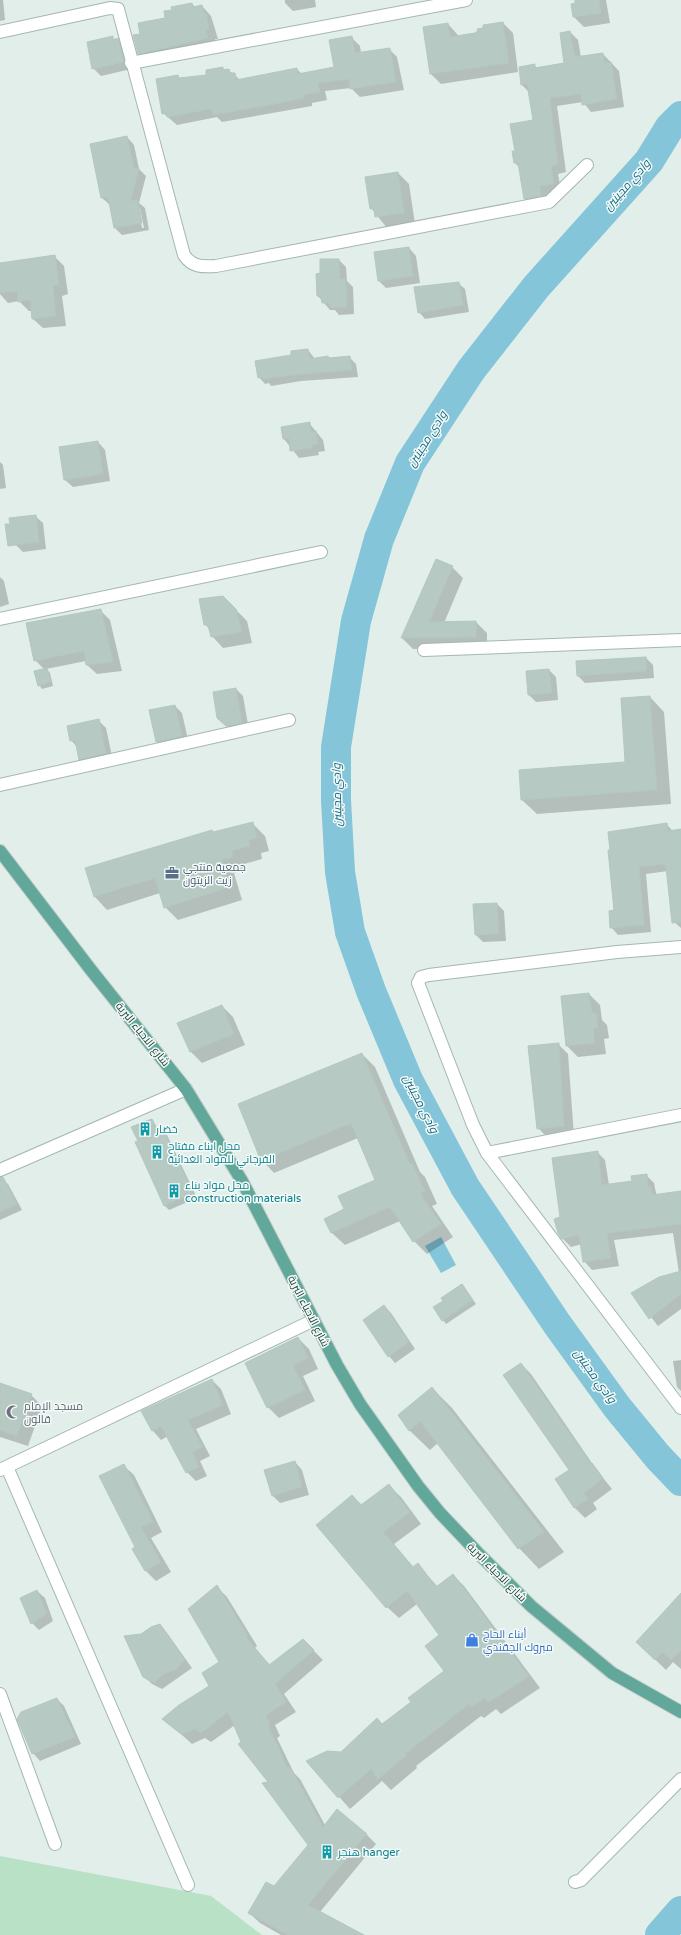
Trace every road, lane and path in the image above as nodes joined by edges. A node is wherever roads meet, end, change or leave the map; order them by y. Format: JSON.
{"nodes":[{"id":1,"x":466,"y":0,"type":"edge"},
{"id":2,"x":0,"y":32,"type":"edge"},
{"id":3,"x":131,"y":62,"type":"junction"},
{"id":4,"x":587,"y":165,"type":"dead end"},
{"id":5,"x":321,"y":552,"type":"dead end"},
{"id":6,"x":0,"y":619,"type":"edge"},
{"id":7,"x":681,"y":640,"type":"edge"},
{"id":8,"x":424,"y":650,"type":"dead end"},
{"id":9,"x":289,"y":720,"type":"dead end"},
{"id":10,"x":0,"y":786,"type":"edge"},
{"id":11,"x":0,"y":850,"type":"edge"},
{"id":12,"x":681,"y":947,"type":"edge"},
{"id":13,"x":186,"y":1090,"type":"junction"},
{"id":14,"x":681,"y":1115,"type":"edge"},
{"id":15,"x":487,"y":1153,"type":"junction"},
{"id":16,"x":0,"y":1170,"type":"edge"},
{"id":17,"x":314,"y":1320,"type":"junction"},
{"id":18,"x":681,"y":1408,"type":"edge"},
{"id":19,"x":3,"y":1468,"type":"edge"},
{"id":20,"x":0,"y":1694,"type":"edge"},
{"id":21,"x":681,"y":1712,"type":"edge"},
{"id":22,"x":681,"y":1779,"type":"edge"},
{"id":23,"x":55,"y":1844,"type":"dead end"},
{"id":24,"x":575,"y":1882,"type":"dead end"},
{"id":25,"x":188,"y":1885,"type":"dead end"}],
"edges":[{"from":1,"to":3,"type":"street"},
{"from":2,"to":3,"type":"street"},
{"from":3,"to":4,"type":"street"},
{"from":5,"to":6,"type":"street"},
{"from":7,"to":8,"type":"street"},
{"from":9,"to":10,"type":"street"},
{"from":11,"to":13,"type":"main road","name":"شارع الاحياء البرية"},
{"from":12,"to":15,"type":"street"},
{"from":13,"to":16,"type":"street"},
{"from":13,"to":17,"type":"main road","name":"شارع الاحياء البرية"},
{"from":14,"to":15,"type":"street"},
{"from":15,"to":18,"type":"street"},
{"from":17,"to":19,"type":"street"},
{"from":17,"to":21,"type":"main road","name":"شارع الاحياء البرية"},
{"from":19,"to":25,"type":"street"},
{"from":20,"to":23,"type":"street"},
{"from":22,"to":24,"type":"street"}]}
